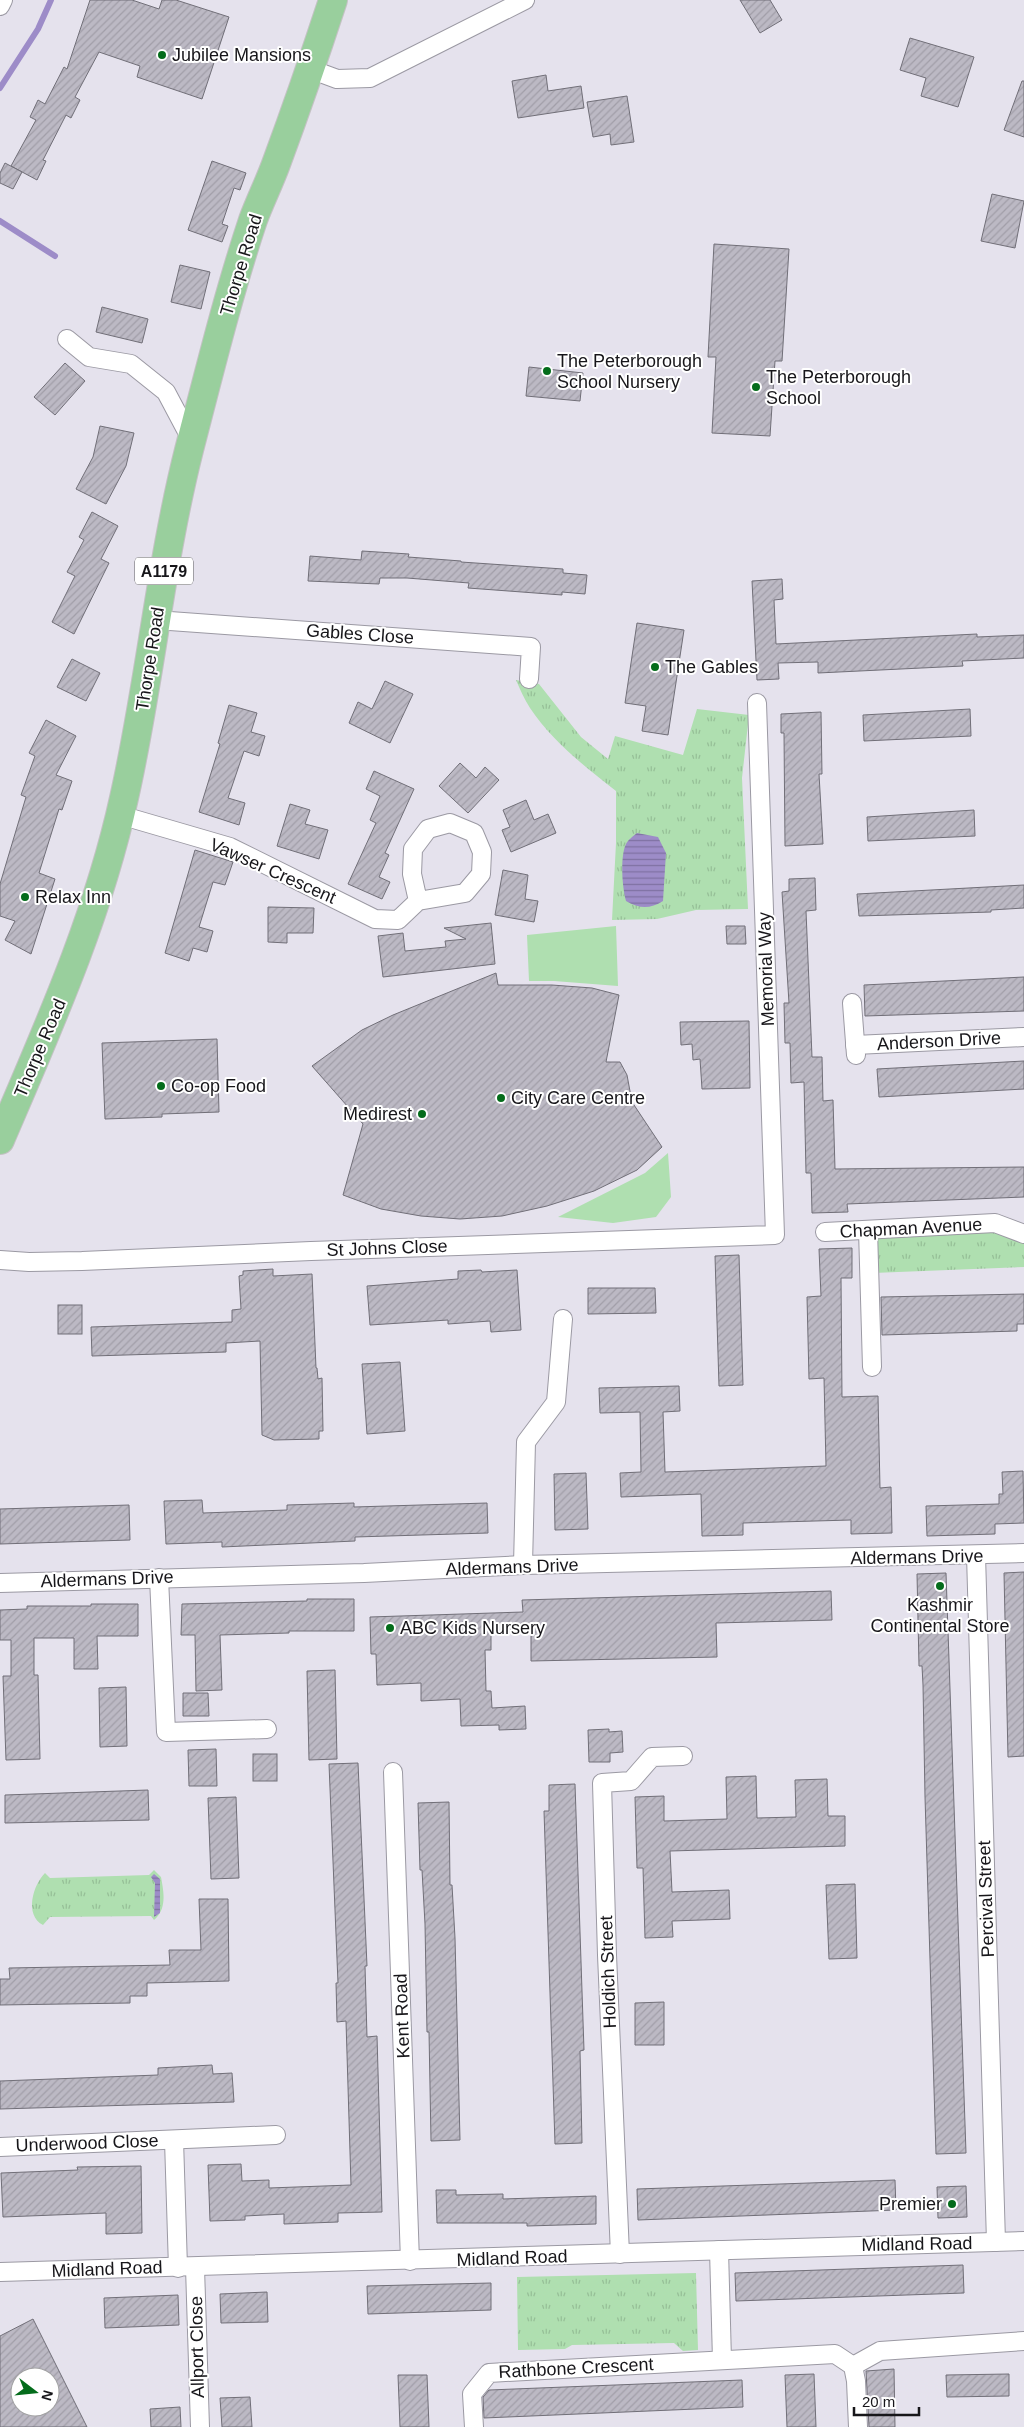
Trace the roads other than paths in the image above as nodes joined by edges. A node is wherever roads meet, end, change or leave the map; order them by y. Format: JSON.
{"nodes":[{"id":1,"x":3,"y":0,"type":"edge"},
{"id":2,"x":332,"y":0,"type":"edge"},
{"id":3,"x":525,"y":0,"type":"edge"},
{"id":4,"x":0,"y":6,"type":"edge"},
{"id":5,"x":310,"y":69,"type":"junction"},
{"id":6,"x":67,"y":339,"type":"dead end"},
{"id":7,"x":192,"y":441,"type":"junction"},
{"id":8,"x":156,"y":620,"type":"junction"},
{"id":9,"x":529,"y":679,"type":"dead end"},
{"id":10,"x":757,"y":703,"type":"dead end"},
{"id":11,"x":120,"y":814,"type":"junction"},
{"id":12,"x":418,"y":901,"type":"junction"},
{"id":13,"x":852,"y":1003,"type":"dead end"},
{"id":14,"x":1024,"y":1037,"type":"edge"},
{"id":15,"x":0,"y":1140,"type":"edge"},
{"id":16,"x":868,"y":1230,"type":"junction"},
{"id":17,"x":825,"y":1232,"type":"dead end"},
{"id":18,"x":1024,"y":1234,"type":"edge"},
{"id":19,"x":775,"y":1235,"type":"joint"},
{"id":20,"x":0,"y":1260,"type":"edge"},
{"id":21,"x":563,"y":1319,"type":"dead end"},
{"id":22,"x":872,"y":1367,"type":"dead end"},
{"id":23,"x":1024,"y":1554,"type":"edge"},
{"id":24,"x":976,"y":1556,"type":"junction"},
{"id":25,"x":522,"y":1565,"type":"junction"},
{"id":26,"x":159,"y":1578,"type":"junction"},
{"id":27,"x":0,"y":1583,"type":"edge"},
{"id":28,"x":267,"y":1729,"type":"dead end"},
{"id":29,"x":683,"y":1756,"type":"dead end"},
{"id":30,"x":393,"y":1772,"type":"dead end"},
{"id":31,"x":276,"y":2136,"type":"dead end"},
{"id":32,"x":174,"y":2140,"type":"junction"},
{"id":33,"x":0,"y":2146,"type":"edge"},
{"id":34,"x":1024,"y":2241,"type":"edge"},
{"id":35,"x":996,"y":2242,"type":"junction"},
{"id":36,"x":719,"y":2250,"type":"junction"},
{"id":37,"x":620,"y":2254,"type":"junction"},
{"id":38,"x":410,"y":2260,"type":"junction"},
{"id":39,"x":187,"y":2267,"type":"junction"},
{"id":40,"x":0,"y":2272,"type":"edge"},
{"id":41,"x":1024,"y":2341,"type":"edge"},
{"id":42,"x":722,"y":2360,"type":"junction"},
{"id":43,"x":853,"y":2366,"type":"junction"},
{"id":44,"x":200,"y":2427,"type":"edge"},
{"id":45,"x":474,"y":2427,"type":"edge"},
{"id":46,"x":858,"y":2427,"type":"edge"}],
"edges":[{"from":1,"to":4,"type":"street"},
{"from":2,"to":5,"type":"main road","name":"Thorpe Road","number":"A1179"},
{"from":3,"to":5,"type":"street"},
{"from":5,"to":7,"type":"main road","name":"Thorpe Road","number":"A1179"},
{"from":6,"to":7,"type":"street"},
{"from":7,"to":8,"type":"main road","name":"Thorpe Road","number":"A1179"},
{"from":8,"to":9,"type":"street","name":"Gables Close"},
{"from":8,"to":11,"type":"main road","name":"Thorpe Road","number":"A1179"},
{"from":10,"to":19,"type":"street","name":"Memorial Way"},
{"from":11,"to":12,"type":"street","name":"Vawser Crescent"},
{"from":11,"to":15,"type":"main road","name":"Thorpe Road","number":"A1179"},
{"from":12,"to":12,"type":"street"},
{"from":13,"to":14,"type":"street","name":"Anderson Drive"},
{"from":16,"to":17,"type":"street","name":"Chapman Avenue"},
{"from":16,"to":18,"type":"street","name":"Chapman Avenue"},
{"from":16,"to":22,"type":"street"},
{"from":19,"to":20,"type":"street","name":"St Johns Close"},
{"from":21,"to":25,"type":"street"},
{"from":23,"to":24,"type":"street","name":"Aldermans Drive"},
{"from":24,"to":25,"type":"street","name":"Aldermans Drive"},
{"from":24,"to":35,"type":"street","name":"Percival Street"},
{"from":25,"to":26,"type":"street","name":"Aldermans Drive"},
{"from":26,"to":27,"type":"street","name":"Aldermans Drive"},
{"from":26,"to":28,"type":"street"},
{"from":29,"to":37,"type":"street","name":"Holdich Street"},
{"from":30,"to":38,"type":"street","name":"Kent Road"},
{"from":31,"to":32,"type":"street","name":"Underwood Close"},
{"from":32,"to":33,"type":"street","name":"Underwood Close"},
{"from":32,"to":39,"type":"street","name":"Underwood Close"},
{"from":34,"to":35,"type":"street","name":"Midland Road"},
{"from":35,"to":36,"type":"street","name":"Midland Road"},
{"from":36,"to":37,"type":"street","name":"Midland Road"},
{"from":36,"to":42,"type":"street"},
{"from":37,"to":38,"type":"street","name":"Midland Road"},
{"from":38,"to":39,"type":"street","name":"Midland Road"},
{"from":39,"to":40,"type":"street","name":"Midland Road"},
{"from":39,"to":44,"type":"street","name":"Allport Close"},
{"from":41,"to":43,"type":"street"},
{"from":42,"to":43,"type":"street","name":"Rathbone Crescent"},
{"from":42,"to":45,"type":"street","name":"Rathbone Crescent"},
{"from":43,"to":46,"type":"street"}]}
